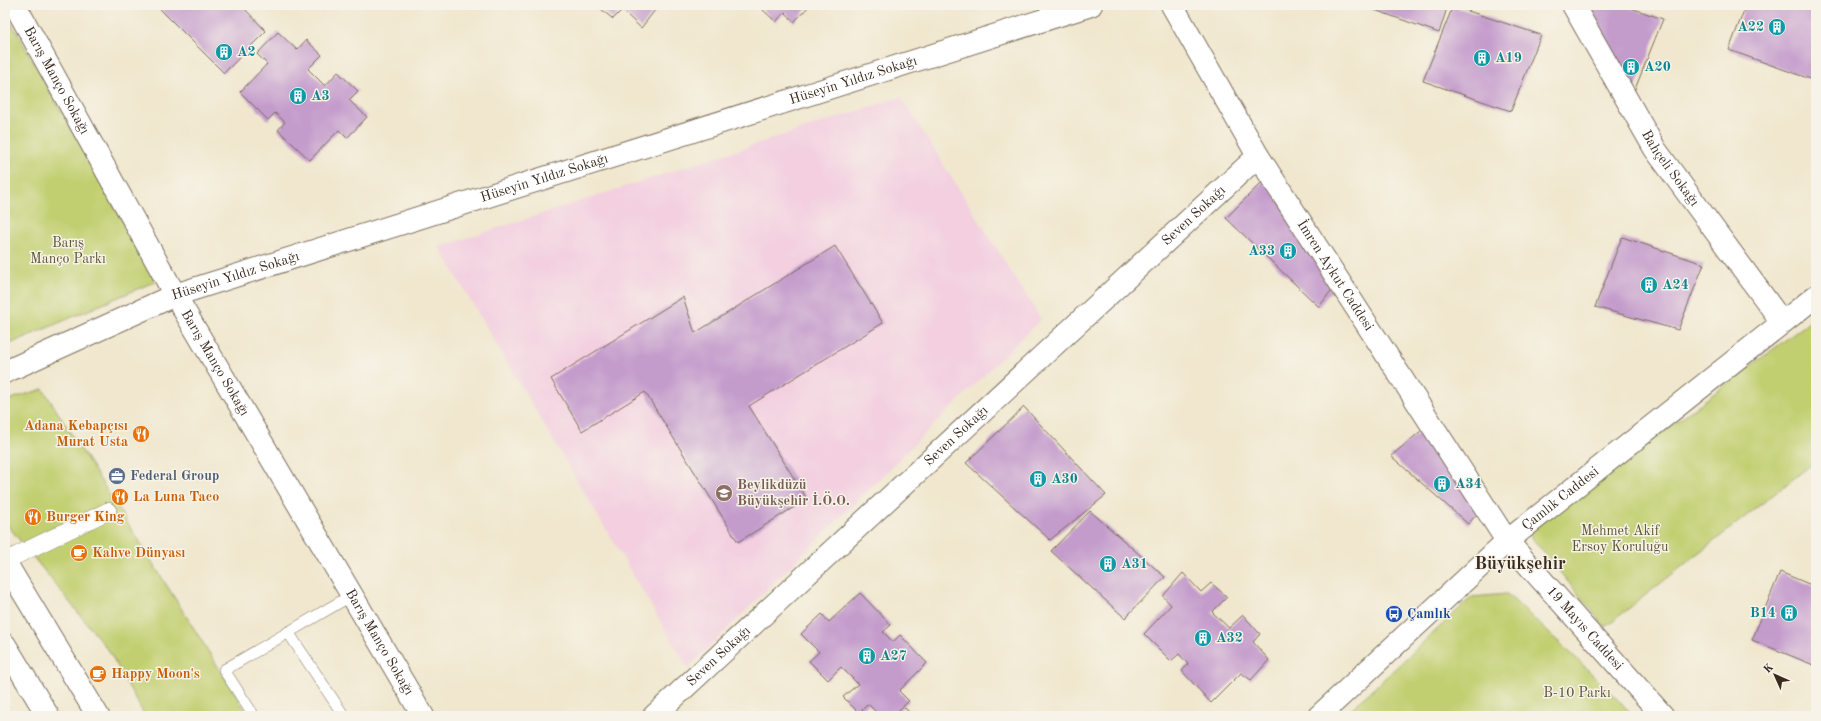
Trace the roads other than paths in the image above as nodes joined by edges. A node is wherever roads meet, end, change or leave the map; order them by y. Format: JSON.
{"nodes":[{"id":1,"x":15,"y":5,"type":"edge"},
{"id":2,"x":1091,"y":5,"type":"edge"},
{"id":3,"x":1172,"y":5,"type":"edge"},
{"id":4,"x":1573,"y":5,"type":"edge"},
{"id":5,"x":1258,"y":156,"type":"junction"},
{"id":6,"x":175,"y":295,"type":"junction"},
{"id":7,"x":1816,"y":296,"type":"edge"},
{"id":8,"x":1782,"y":322,"type":"junction"},
{"id":9,"x":5,"y":372,"type":"edge"},
{"id":10,"x":108,"y":511,"type":"dead end"},
{"id":11,"x":1507,"y":541,"type":"junction"},
{"id":12,"x":5,"y":561,"type":"edge"},
{"id":13,"x":352,"y":595,"type":"junction"},
{"id":14,"x":288,"y":632,"type":"junction"},
{"id":15,"x":5,"y":645,"type":"edge"},
{"id":16,"x":48,"y":716,"type":"edge"},
{"id":17,"x":98,"y":716,"type":"edge"},
{"id":18,"x":254,"y":716,"type":"edge"},
{"id":19,"x":344,"y":716,"type":"edge"},
{"id":20,"x":423,"y":716,"type":"edge"},
{"id":21,"x":654,"y":716,"type":"edge"},
{"id":22,"x":1318,"y":716,"type":"edge"},
{"id":23,"x":1663,"y":716,"type":"edge"}],
"edges":[{"from":1,"to":6,"type":"street","name":"Barış Manço Sokağı"},
{"from":2,"to":6,"type":"street","name":"Hüseyin Yıldız Sokağı"},
{"from":3,"to":5,"type":"street","name":"İmren Aykut Caddesi"},
{"from":4,"to":8,"type":"street","name":"Bahçeli Sokağı"},
{"from":5,"to":11,"type":"street","name":"İmren Aykut Caddesi"},
{"from":5,"to":21,"type":"street","name":"Seven Sokağı"},
{"from":6,"to":9,"type":"street","name":"Hüseyin Yıldız Sokağı"},
{"from":6,"to":13,"type":"street","name":"Barış Manço Sokağı"},
{"from":7,"to":8,"type":"street","name":"Çamlık Caddesi"},
{"from":8,"to":11,"type":"street","name":"Çamlık Caddesi"},
{"from":10,"to":12,"type":"street"},
{"from":11,"to":22,"type":"street","name":"Çamlık Caddesi"},
{"from":11,"to":23,"type":"street","name":"19 Mayıs Caddesi"},
{"from":12,"to":17,"type":"street"},
{"from":13,"to":14,"type":"lane"},
{"from":13,"to":20,"type":"street","name":"Barış Manço Sokağı"},
{"from":14,"to":18,"type":"lane"},
{"from":14,"to":19,"type":"lane"},
{"from":15,"to":16,"type":"street"}]}
